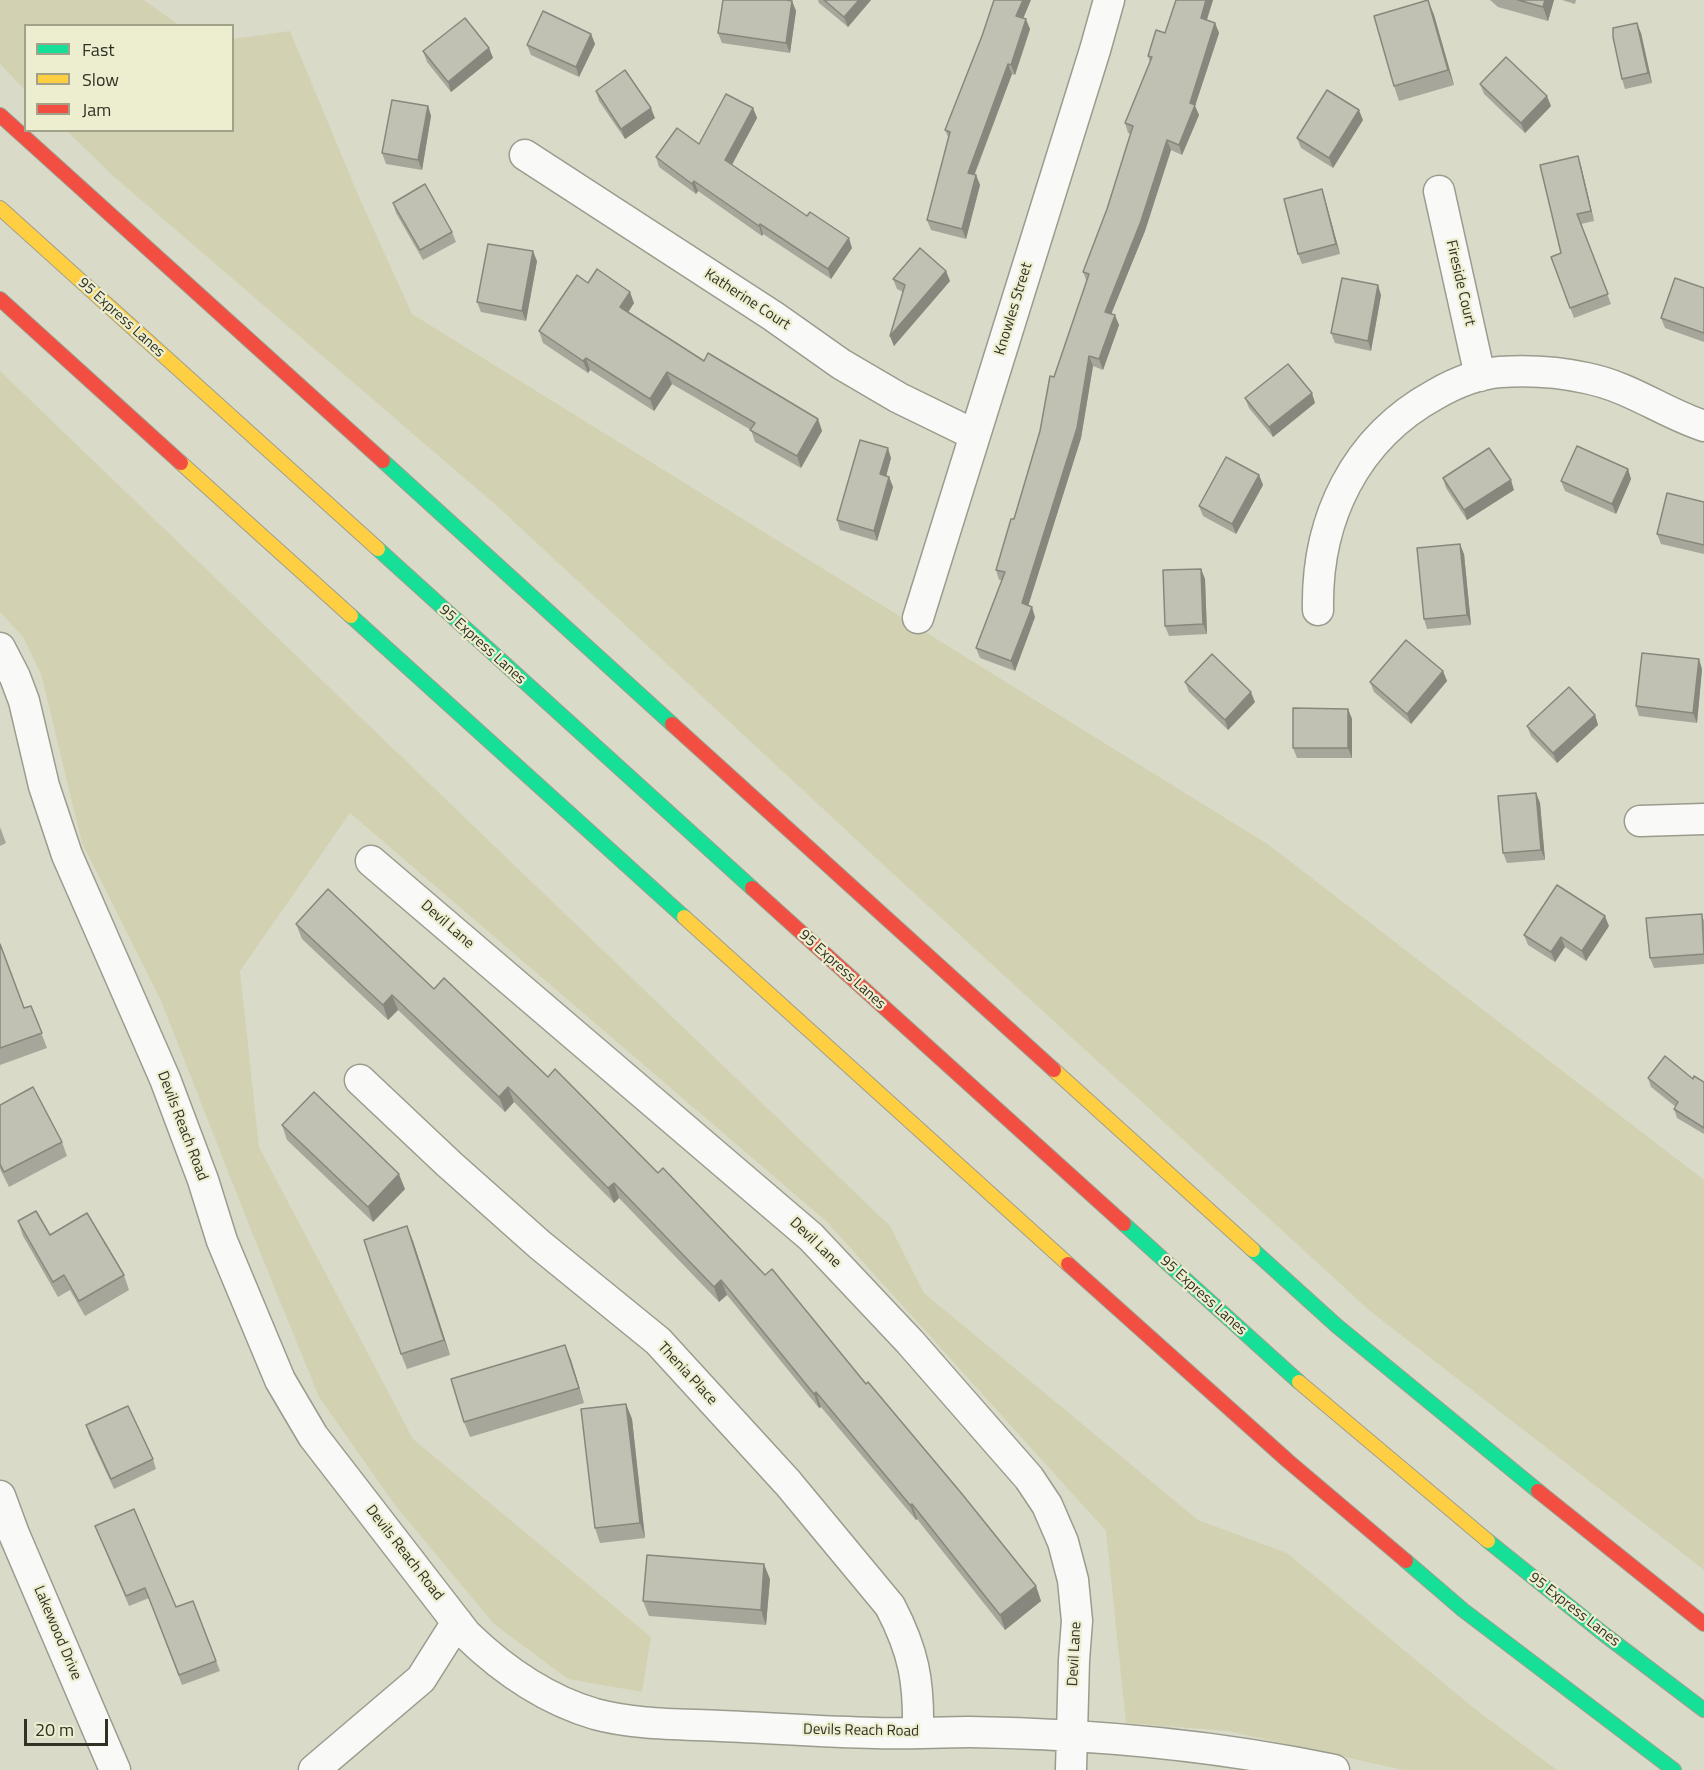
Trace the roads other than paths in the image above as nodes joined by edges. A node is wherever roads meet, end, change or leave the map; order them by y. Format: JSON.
{"nodes":[{"id":1,"x":1109,"y":0,"type":"edge"},
{"id":2,"x":0,"y":115,"type":"edge"},
{"id":3,"x":525,"y":155,"type":"dead end"},
{"id":4,"x":1439,"y":191,"type":"dead end"},
{"id":5,"x":0,"y":208,"type":"edge"},
{"id":6,"x":0,"y":299,"type":"edge"},
{"id":7,"x":1480,"y":376,"type":"junction"},
{"id":8,"x":1704,"y":426,"type":"edge"},
{"id":9,"x":975,"y":435,"type":"junction"},
{"id":10,"x":1318,"y":610,"type":"dead end"},
{"id":11,"x":918,"y":618,"type":"dead end"},
{"id":12,"x":0,"y":648,"type":"edge"},
{"id":13,"x":1704,"y":819,"type":"edge"},
{"id":14,"x":1640,"y":821,"type":"dead end"},
{"id":15,"x":371,"y":861,"type":"dead end"},
{"id":16,"x":360,"y":1080,"type":"dead end"},
{"id":17,"x":0,"y":1496,"type":"edge"},
{"id":18,"x":457,"y":1622,"type":"junction"},
{"id":19,"x":1704,"y":1624,"type":"edge"},
{"id":20,"x":1704,"y":1710,"type":"edge"},
{"id":21,"x":918,"y":1732,"type":"junction"},
{"id":22,"x":1072,"y":1736,"type":"junction"},
{"id":23,"x":115,"y":1770,"type":"edge"},
{"id":24,"x":314,"y":1770,"type":"edge"},
{"id":25,"x":1071,"y":1770,"type":"edge"},
{"id":26,"x":1334,"y":1770,"type":"edge"},
{"id":27,"x":1674,"y":1770,"type":"edge"}],
"edges":[{"from":1,"to":9,"type":"street","name":"Knowles Street"},
{"from":2,"to":19,"type":"highway"},
{"from":3,"to":9,"type":"street","name":"Katherine Court"},
{"from":4,"to":7,"type":"street","name":"Fireside Court"},
{"from":5,"to":20,"type":"highway","name":"95 Express Lanes"},
{"from":6,"to":27,"type":"highway"},
{"from":7,"to":8,"type":"street"},
{"from":7,"to":10,"type":"street"},
{"from":9,"to":11,"type":"street","name":"Knowles Street"},
{"from":12,"to":18,"type":"street","name":"Devils Reach Road"},
{"from":13,"to":14,"type":"street"},
{"from":15,"to":22,"type":"street","name":"Devil Lane"},
{"from":16,"to":21,"type":"street","name":"Thenia Place"},
{"from":17,"to":23,"type":"street","name":"Lakewood Drive"},
{"from":18,"to":21,"type":"street","name":"Devils Reach Road"},
{"from":18,"to":24,"type":"street"},
{"from":21,"to":22,"type":"street","name":"Devils Reach Road"},
{"from":22,"to":25,"type":"street","name":"Devil Lane"},
{"from":22,"to":26,"type":"street","name":"Devils Reach Road"}]}
